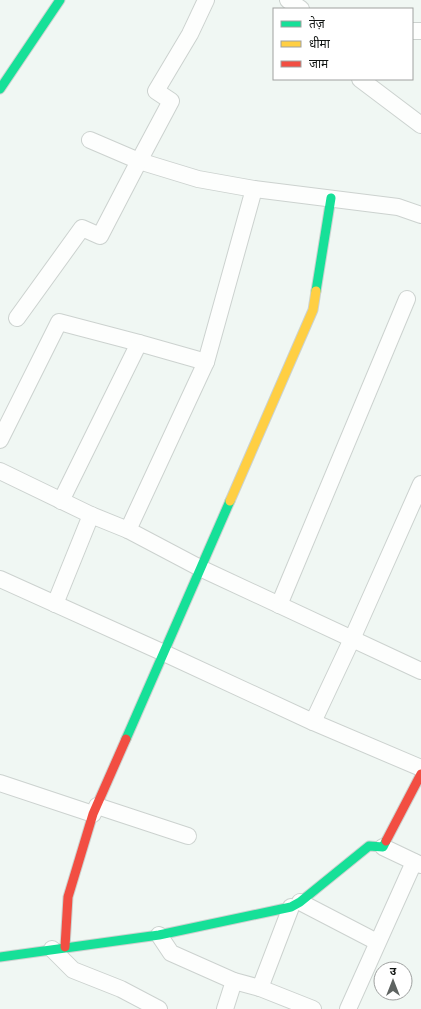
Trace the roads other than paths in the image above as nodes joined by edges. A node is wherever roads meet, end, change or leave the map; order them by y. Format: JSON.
{"nodes":[{"id":1,"x":60,"y":0,"type":"edge"},
{"id":2,"x":206,"y":0,"type":"edge"},
{"id":3,"x":288,"y":0,"type":"edge"},
{"id":4,"x":300,"y":8,"type":"edge"},
{"id":5,"x":361,"y":80,"type":"edge"},
{"id":6,"x":0,"y":89,"type":"edge"},
{"id":7,"x":421,"y":125,"type":"edge"},
{"id":8,"x":90,"y":140,"type":"dead end"},
{"id":9,"x":139,"y":161,"type":"junction"},
{"id":10,"x":254,"y":189,"type":"junction"},
{"id":11,"x":331,"y":198,"type":"junction"},
{"id":12,"x":421,"y":215,"type":"edge"},
{"id":13,"x":407,"y":299,"type":"dead end"},
{"id":14,"x":17,"y":318,"type":"dead end"},
{"id":15,"x":139,"y":343,"type":"junction"},
{"id":16,"x":206,"y":362,"type":"junction"},
{"id":17,"x":0,"y":440,"type":"edge"},
{"id":18,"x":0,"y":471,"type":"edge"},
{"id":19,"x":421,"y":484,"type":"edge"},
{"id":20,"x":61,"y":500,"type":"junction"},
{"id":21,"x":90,"y":515,"type":"junction"},
{"id":22,"x":128,"y":530,"type":"junction"},
{"id":23,"x":200,"y":568,"type":"junction"},
{"id":24,"x":0,"y":579,"type":"edge"},
{"id":25,"x":55,"y":604,"type":"junction"},
{"id":26,"x":279,"y":605,"type":"junction"},
{"id":27,"x":352,"y":639,"type":"junction"},
{"id":28,"x":164,"y":653,"type":"junction"},
{"id":29,"x":421,"y":671,"type":"edge"},
{"id":30,"x":313,"y":722,"type":"junction"},
{"id":31,"x":421,"y":768,"type":"edge"},
{"id":32,"x":421,"y":774,"type":"edge"},
{"id":33,"x":0,"y":783,"type":"edge"},
{"id":34,"x":95,"y":810,"type":"junction"},
{"id":35,"x":188,"y":836,"type":"dead end"},
{"id":36,"x":382,"y":847,"type":"junction"},
{"id":37,"x":417,"y":863,"type":"edge"},
{"id":38,"x":296,"y":904,"type":"junction"},
{"id":39,"x":160,"y":935,"type":"junction"},
{"id":40,"x":377,"y":942,"type":"junction"},
{"id":41,"x":58,"y":948,"type":"junction"},
{"id":42,"x":0,"y":957,"type":"edge"},
{"id":43,"x":234,"y":980,"type":"junction"},
{"id":44,"x":260,"y":988,"type":"junction"},
{"id":45,"x":159,"y":1009,"type":"edge"},
{"id":46,"x":225,"y":1009,"type":"edge"},
{"id":47,"x":313,"y":1009,"type":"edge"},
{"id":48,"x":348,"y":1009,"type":"edge"}],
"edges":[{"from":1,"to":6,"type":"street"},
{"from":2,"to":9,"type":"street"},
{"from":3,"to":4,"type":"street"},
{"from":5,"to":7,"type":"street"},
{"from":8,"to":9,"type":"street"},
{"from":9,"to":10,"type":"street"},
{"from":9,"to":14,"type":"street"},
{"from":10,"to":11,"type":"street"},
{"from":10,"to":16,"type":"street"},
{"from":11,"to":12,"type":"street"},
{"from":11,"to":23,"type":"street"},
{"from":13,"to":26,"type":"street"},
{"from":15,"to":16,"type":"street"},
{"from":15,"to":17,"type":"street"},
{"from":15,"to":20,"type":"street"},
{"from":16,"to":22,"type":"street"},
{"from":18,"to":20,"type":"street"},
{"from":19,"to":27,"type":"street"},
{"from":20,"to":21,"type":"street"},
{"from":21,"to":22,"type":"street"},
{"from":21,"to":25,"type":"street"},
{"from":22,"to":23,"type":"street"},
{"from":23,"to":26,"type":"street"},
{"from":23,"to":28,"type":"street"},
{"from":24,"to":25,"type":"street"},
{"from":25,"to":28,"type":"street"},
{"from":26,"to":27,"type":"street"},
{"from":27,"to":29,"type":"street"},
{"from":27,"to":30,"type":"street"},
{"from":28,"to":30,"type":"street"},
{"from":28,"to":34,"type":"street"},
{"from":30,"to":31,"type":"street"},
{"from":32,"to":36,"type":"street"},
{"from":33,"to":34,"type":"street"},
{"from":34,"to":35,"type":"street"},
{"from":34,"to":41,"type":"street"},
{"from":36,"to":37,"type":"street"},
{"from":36,"to":38,"type":"street"},
{"from":37,"to":40,"type":"street"},
{"from":38,"to":39,"type":"street"},
{"from":38,"to":40,"type":"street"},
{"from":38,"to":44,"type":"street"},
{"from":39,"to":41,"type":"street"},
{"from":39,"to":43,"type":"street"},
{"from":40,"to":48,"type":"street"},
{"from":41,"to":42,"type":"street"},
{"from":41,"to":45,"type":"street"},
{"from":43,"to":44,"type":"street"},
{"from":43,"to":46,"type":"street"},
{"from":44,"to":47,"type":"street"}]}
